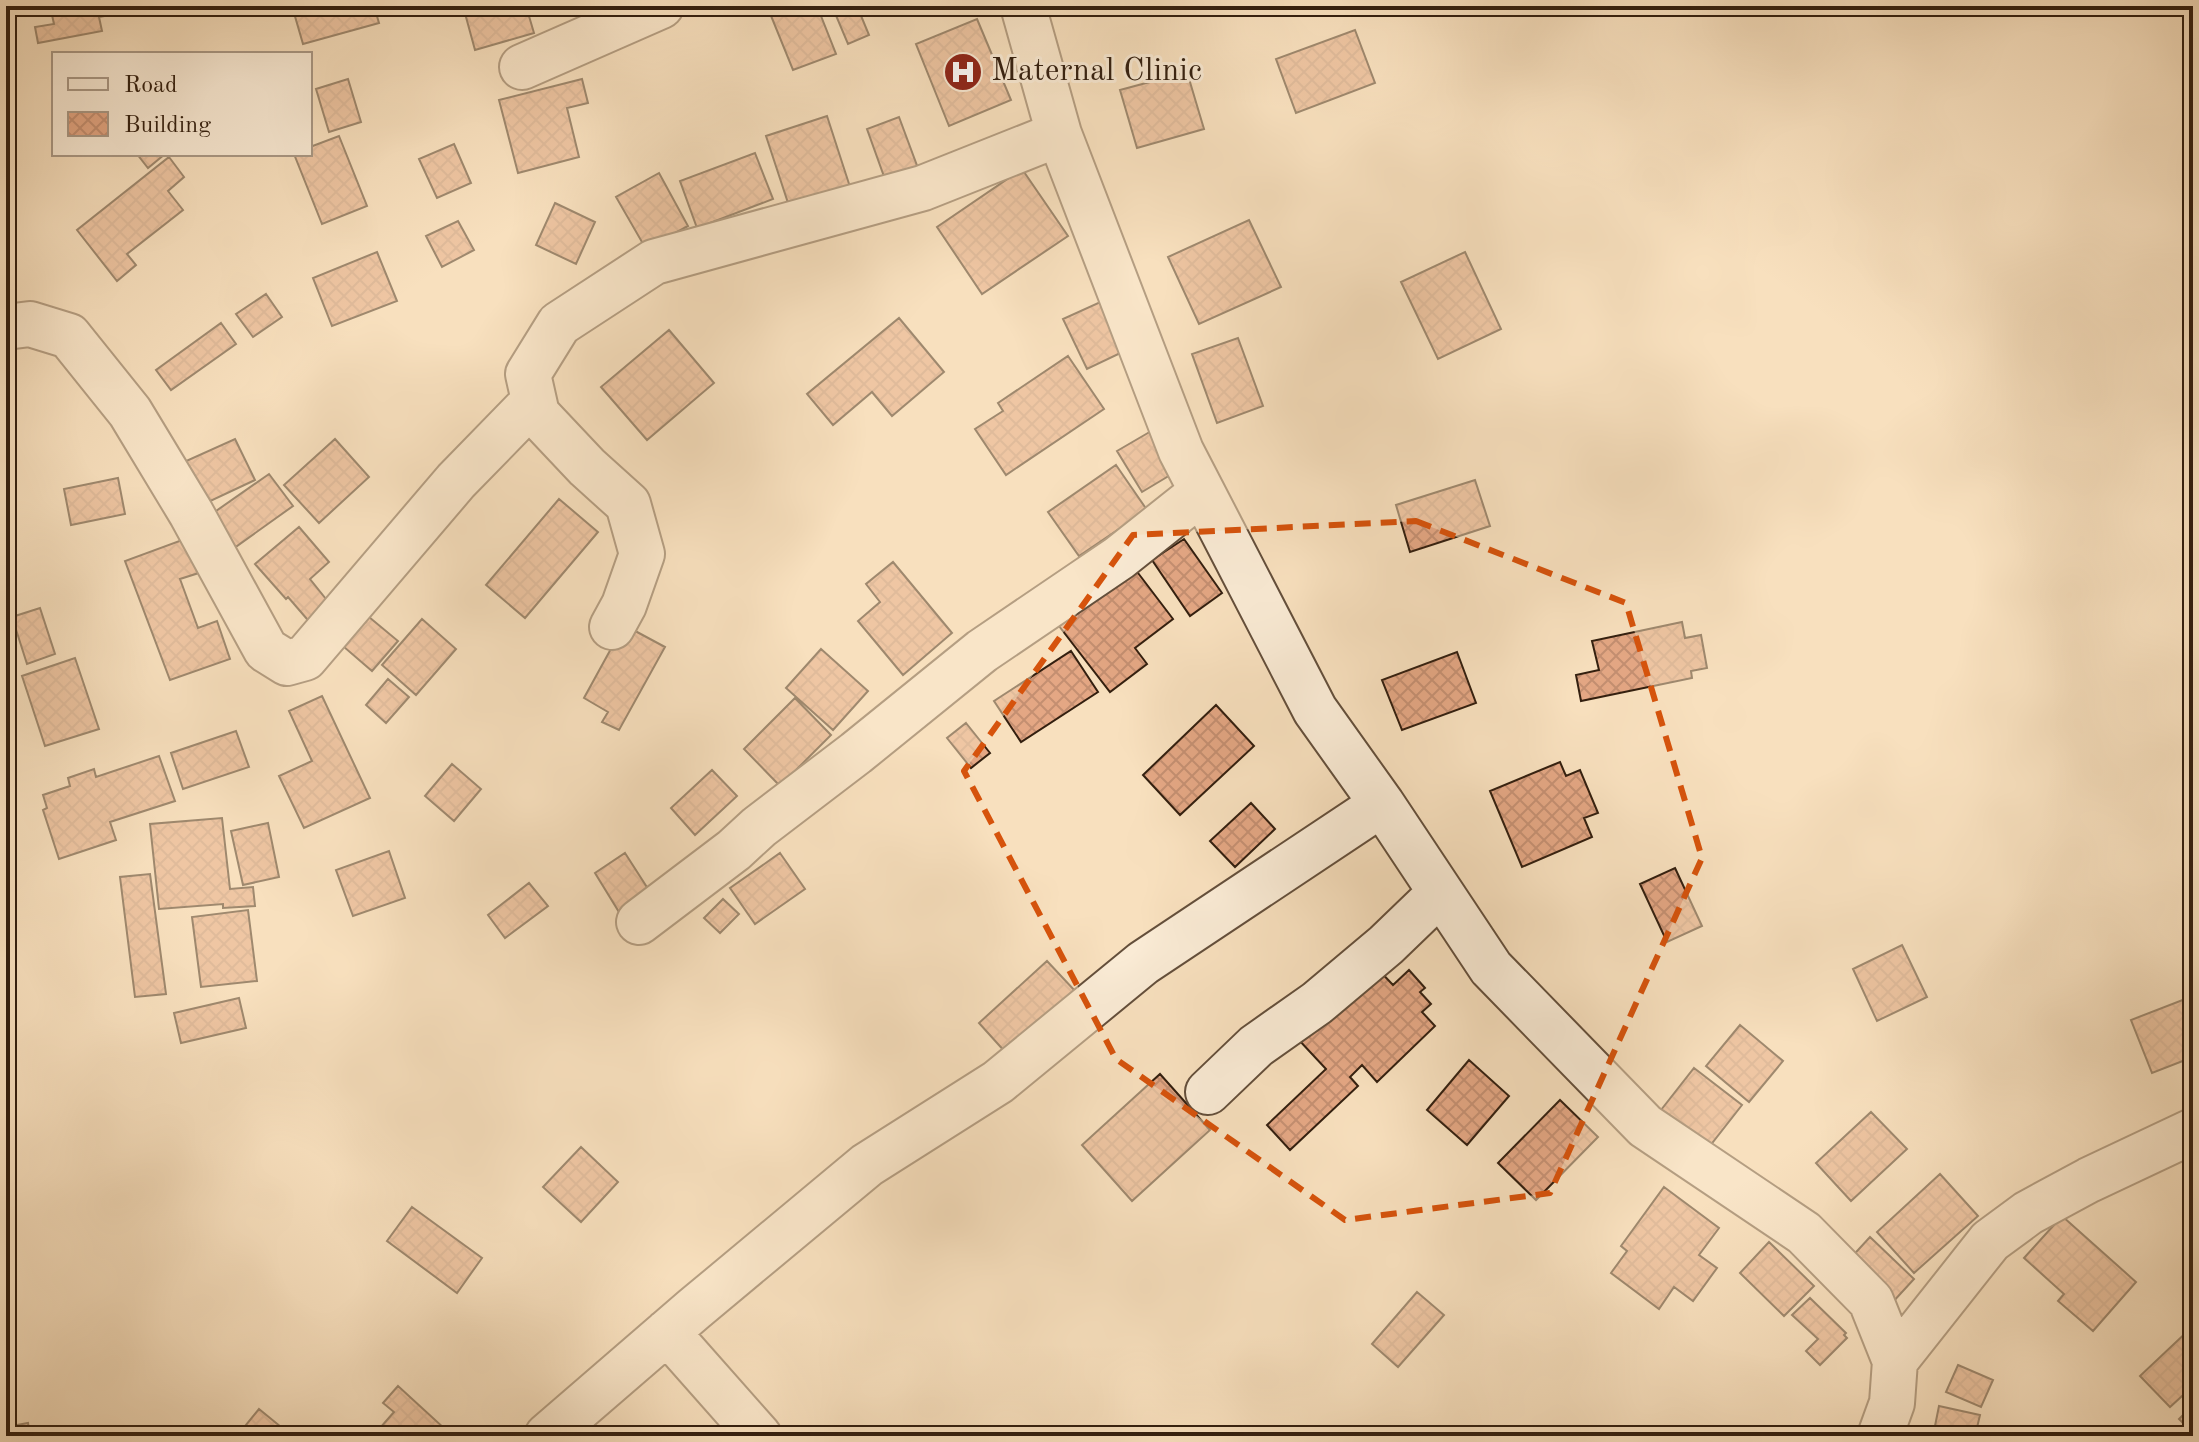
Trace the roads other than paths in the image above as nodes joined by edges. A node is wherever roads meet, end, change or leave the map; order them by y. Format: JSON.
{"nodes":[{"id":1,"x":661,"y":6,"type":"edge"},
{"id":2,"x":1023,"y":6,"type":"edge"},
{"id":3,"x":522,"y":67,"type":"dead end"},
{"id":4,"x":1059,"y":134,"type":"junction"},
{"id":5,"x":6,"y":327,"type":"edge"},
{"id":6,"x":534,"y":401,"type":"junction"},
{"id":7,"x":1202,"y":492,"type":"junction"},
{"id":8,"x":612,"y":627,"type":"dead end"},
{"id":9,"x":1382,"y":804,"type":"junction"},
{"id":10,"x":1440,"y":893,"type":"junction"},
{"id":11,"x":639,"y":922,"type":"dead end"},
{"id":12,"x":1208,"y":1092,"type":"dead end"},
{"id":13,"x":2193,"y":1131,"type":"edge"},
{"id":14,"x":667,"y":1332,"type":"junction"},
{"id":15,"x":1895,"y":1361,"type":"junction"},
{"id":16,"x":547,"y":1436,"type":"edge"},
{"id":17,"x":759,"y":1436,"type":"edge"},
{"id":18,"x":1880,"y":1436,"type":"edge"}],
"edges":[{"from":1,"to":3,"type":"street"},
{"from":2,"to":4,"type":"street"},
{"from":4,"to":6,"type":"street"},
{"from":4,"to":7,"type":"street"},
{"from":5,"to":6,"type":"street"},
{"from":6,"to":8,"type":"street"},
{"from":7,"to":9,"type":"street"},
{"from":7,"to":11,"type":"street"},
{"from":9,"to":10,"type":"street"},
{"from":9,"to":14,"type":"street"},
{"from":10,"to":12,"type":"street"},
{"from":10,"to":15,"type":"street"},
{"from":13,"to":15,"type":"street"},
{"from":14,"to":16,"type":"street"},
{"from":14,"to":17,"type":"street"},
{"from":15,"to":18,"type":"street"}]}
